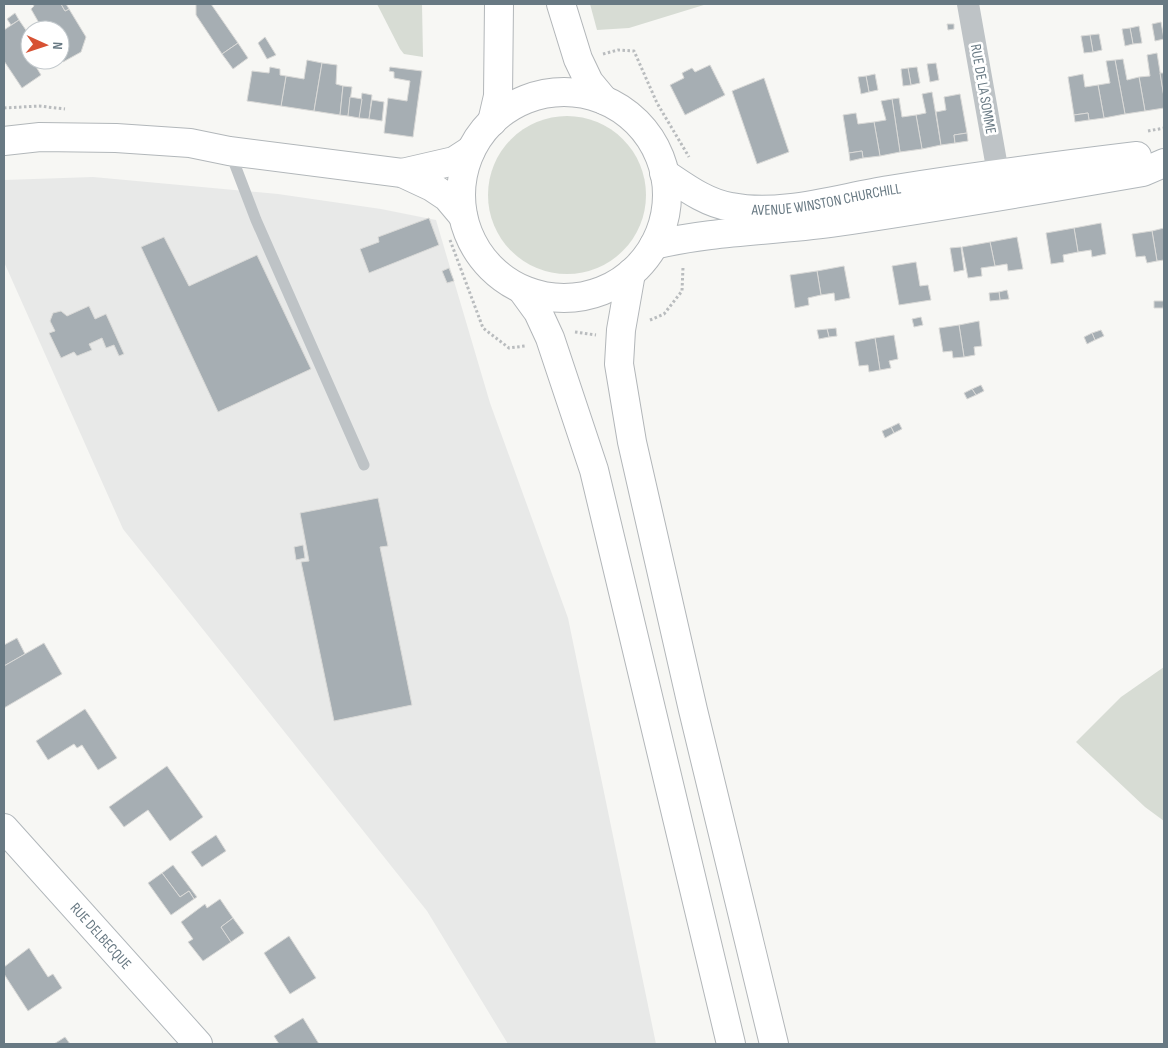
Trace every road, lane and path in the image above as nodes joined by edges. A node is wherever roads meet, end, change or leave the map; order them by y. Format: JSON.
{"nodes":[{"id":1,"x":499,"y":4,"type":"edge"},
{"id":2,"x":561,"y":4,"type":"edge"},
{"id":3,"x":968,"y":4,"type":"edge"},
{"id":4,"x":600,"y":55,"type":"dead end"},
{"id":5,"x":604,"y":100,"type":"junction"},
{"id":6,"x":492,"y":122,"type":"junction"},
{"id":7,"x":4,"y":141,"type":"edge"},
{"id":8,"x":472,"y":150,"type":"junction"},
{"id":9,"x":230,"y":151,"type":"junction"},
{"id":10,"x":1164,"y":155,"type":"edge"},
{"id":11,"x":689,"y":158,"type":"dead end"},
{"id":12,"x":1164,"y":163,"type":"edge"},
{"id":13,"x":402,"y":173,"type":"junction"},
{"id":14,"x":664,"y":173,"type":"junction"},
{"id":15,"x":998,"y":173,"type":"junction"},
{"id":16,"x":886,"y":214,"type":"junction"},
{"id":17,"x":454,"y":224,"type":"junction"},
{"id":18,"x":654,"y":245,"type":"junction"},
{"id":19,"x":683,"y":262,"type":"dead end"},
{"id":20,"x":631,"y":273,"type":"junction"},
{"id":21,"x":522,"y":290,"type":"junction"},
{"id":22,"x":647,"y":321,"type":"dead end"},
{"id":23,"x":572,"y":331,"type":"dead end"},
{"id":24,"x":597,"y":335,"type":"dead end"},
{"id":25,"x":534,"y":345,"type":"dead end"},
{"id":26,"x":364,"y":465,"type":"dead end"},
{"id":27,"x":4,"y":828,"type":"edge"},
{"id":28,"x":198,"y":1044,"type":"edge"},
{"id":29,"x":731,"y":1044,"type":"edge"},
{"id":30,"x":774,"y":1044,"type":"edge"}],
"edges":[{"from":1,"to":6,"type":"main road"},
{"from":2,"to":5,"type":"main road"},
{"from":3,"to":15,"type":"street","name":"RUE DE LA SOMME"},
{"from":4,"to":11,"type":"path"},
{"from":5,"to":6,"type":"main road"},
{"from":5,"to":14,"type":"main road"},
{"from":6,"to":8,"type":"main road"},
{"from":7,"to":9,"type":"main road"},
{"from":8,"to":13,"type":"main road"},
{"from":8,"to":17,"type":"main road"},
{"from":9,"to":13,"type":"main road"},
{"from":9,"to":26,"type":"lane"},
{"from":10,"to":15,"type":"main road","name":"AVENUE WINSTON CHURCHILL"},
{"from":12,"to":16,"type":"main road","name":"AVENUE WINSTON CHURCHILL"},
{"from":13,"to":17,"type":"main road"},
{"from":14,"to":15,"type":"main road","name":"AVENUE WINSTON CHURCHILL"},
{"from":14,"to":18,"type":"main road"},
{"from":15,"to":16,"type":"main road","name":"AVENUE WINSTON CHURCHILL"},
{"from":16,"to":18,"type":"main road","name":"AVENUE WINSTON CHURCHILL"},
{"from":17,"to":21,"type":"main road"},
{"from":17,"to":25,"type":"path"},
{"from":18,"to":20,"type":"main road"},
{"from":19,"to":22,"type":"path"},
{"from":20,"to":21,"type":"main road"},
{"from":20,"to":30,"type":"main road"},
{"from":21,"to":29,"type":"main road"},
{"from":23,"to":24,"type":"path"},
{"from":27,"to":28,"type":"main road","name":"RUE DELBECQUE"}]}
